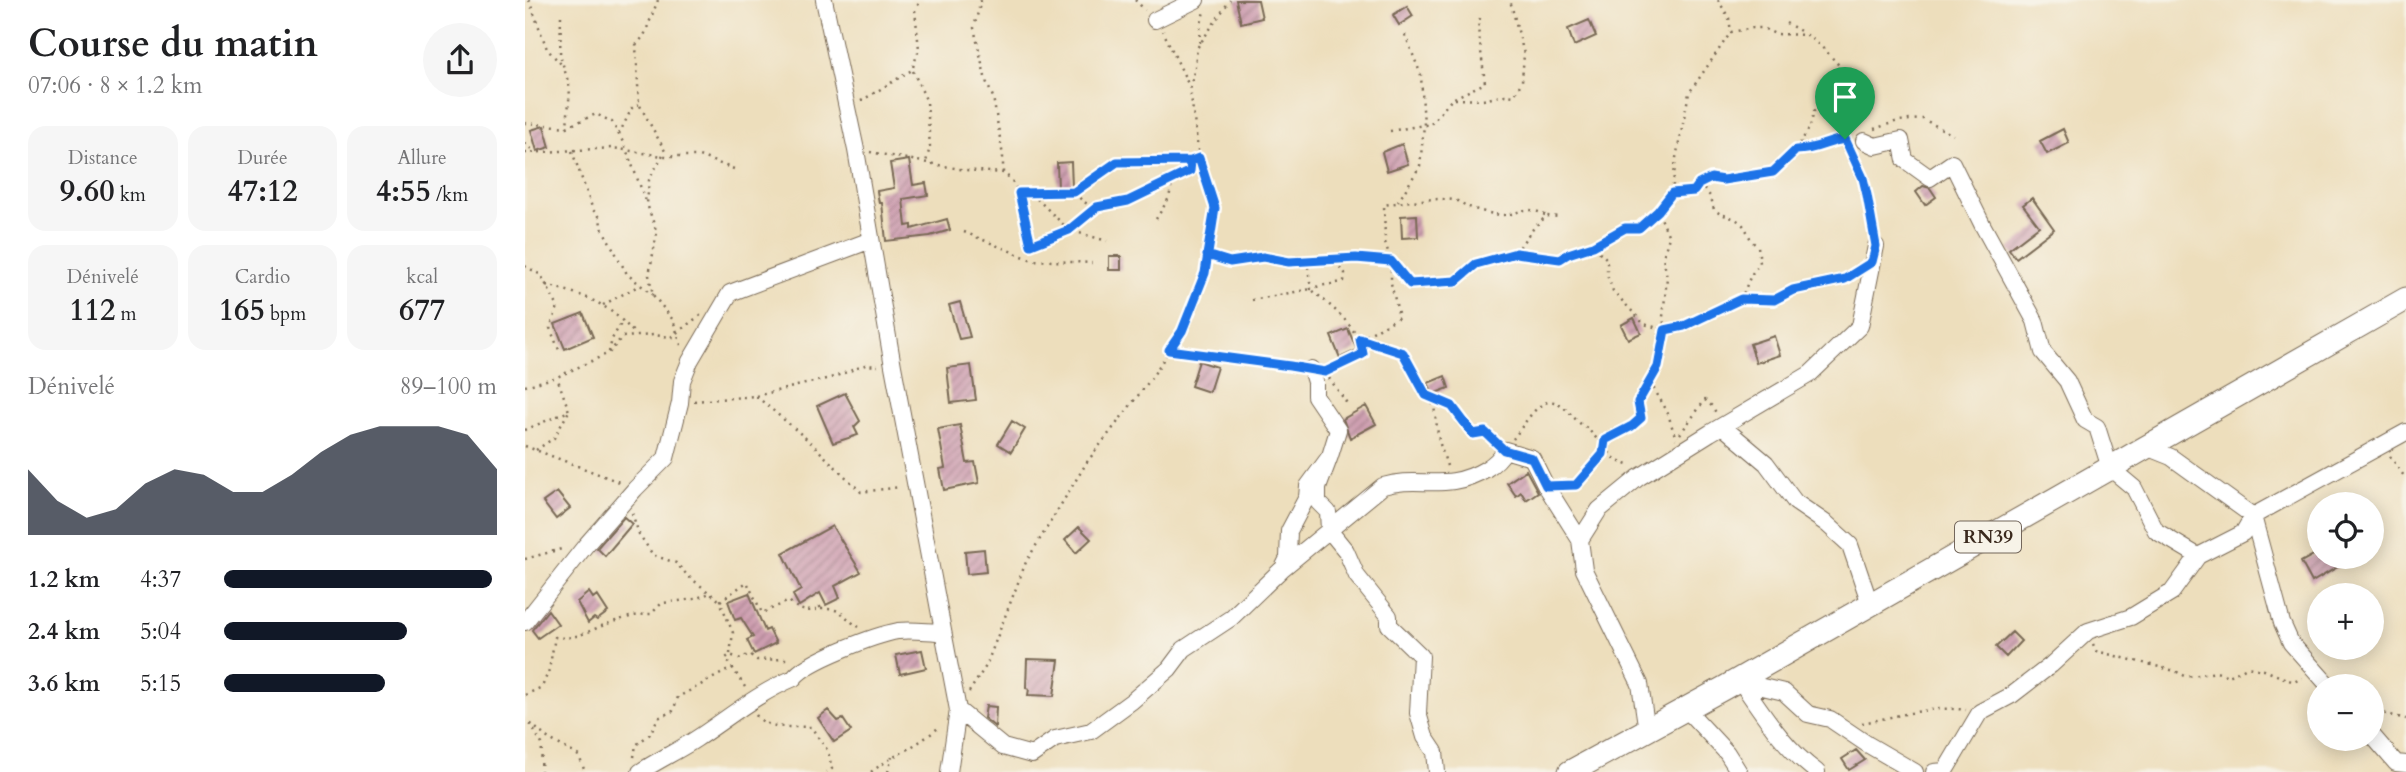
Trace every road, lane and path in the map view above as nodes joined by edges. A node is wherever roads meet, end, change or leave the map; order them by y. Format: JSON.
{"nodes":[{"id":1,"x":529,"y":0,"type":"edge"},
{"id":2,"x":658,"y":0,"type":"edge"},
{"id":3,"x":824,"y":0,"type":"edge"},
{"id":4,"x":921,"y":0,"type":"edge"},
{"id":5,"x":981,"y":0,"type":"edge"},
{"id":6,"x":1135,"y":0,"type":"edge"},
{"id":7,"x":1230,"y":0,"type":"edge"},
{"id":8,"x":1510,"y":0,"type":"edge"},
{"id":9,"x":1718,"y":0,"type":"edge"},
{"id":10,"x":1200,"y":5,"type":"edge"},
{"id":11,"x":561,"y":16,"type":"dead end"},
{"id":12,"x":1480,"y":18,"type":"dead end"},
{"id":13,"x":1155,"y":20,"type":"junction"},
{"id":14,"x":1786,"y":23,"type":"dead end"},
{"id":15,"x":1404,"y":32,"type":"dead end"},
{"id":16,"x":1731,"y":32,"type":"junction"},
{"id":17,"x":1807,"y":35,"type":"junction"},
{"id":18,"x":1201,"y":43,"type":"junction"},
{"id":19,"x":562,"y":64,"type":"junction"},
{"id":20,"x":912,"y":70,"type":"junction"},
{"id":21,"x":1190,"y":88,"type":"junction"},
{"id":22,"x":1452,"y":99,"type":"junction"},
{"id":23,"x":639,"y":104,"type":"junction"},
{"id":24,"x":848,"y":108,"type":"junction"},
{"id":25,"x":525,"y":123,"type":"edge"},
{"id":26,"x":1424,"y":125,"type":"junction"},
{"id":27,"x":567,"y":127,"type":"junction"},
{"id":28,"x":1390,"y":131,"type":"dead end"},
{"id":29,"x":619,"y":134,"type":"junction"},
{"id":30,"x":1953,"y":135,"type":"dead end"},
{"id":31,"x":1845,"y":139,"type":"junction"},
{"id":32,"x":1864,"y":141,"type":"junction"},
{"id":33,"x":525,"y":143,"type":"edge"},
{"id":34,"x":625,"y":150,"type":"junction"},
{"id":35,"x":856,"y":150,"type":"junction"},
{"id":36,"x":1796,"y":150,"type":"junction"},
{"id":37,"x":572,"y":151,"type":"junction"},
{"id":38,"x":534,"y":152,"type":"junction"},
{"id":39,"x":525,"y":153,"type":"edge"},
{"id":40,"x":662,"y":156,"type":"junction"},
{"id":41,"x":1199,"y":158,"type":"junction"},
{"id":42,"x":1191,"y":161,"type":"junction"},
{"id":43,"x":926,"y":162,"type":"junction"},
{"id":44,"x":734,"y":169,"type":"dead end"},
{"id":45,"x":1003,"y":173,"type":"junction"},
{"id":46,"x":1173,"y":178,"type":"junction"},
{"id":47,"x":1699,"y":184,"type":"junction"},
{"id":48,"x":1074,"y":192,"type":"junction"},
{"id":49,"x":1019,"y":193,"type":"junction"},
{"id":50,"x":1031,"y":193,"type":"junction"},
{"id":51,"x":1672,"y":193,"type":"junction"},
{"id":52,"x":1398,"y":202,"type":"junction"},
{"id":53,"x":647,"y":204,"type":"junction"},
{"id":54,"x":1097,"y":207,"type":"junction"},
{"id":55,"x":1658,"y":211,"type":"junction"},
{"id":56,"x":1547,"y":216,"type":"junction"},
{"id":57,"x":1560,"y":217,"type":"dead end"},
{"id":58,"x":1156,"y":219,"type":"dead end"},
{"id":59,"x":1069,"y":230,"type":"junction"},
{"id":60,"x":964,"y":232,"type":"dead end"},
{"id":61,"x":871,"y":240,"type":"junction"},
{"id":62,"x":1107,"y":241,"type":"dead end"},
{"id":63,"x":1593,"y":246,"type":"junction"},
{"id":64,"x":1876,"y":246,"type":"joint"},
{"id":65,"x":1516,"y":253,"type":"junction"},
{"id":66,"x":1207,"y":255,"type":"junction"},
{"id":67,"x":1307,"y":260,"type":"junction"},
{"id":68,"x":1334,"y":260,"type":"junction"},
{"id":69,"x":1391,"y":261,"type":"junction"},
{"id":70,"x":1872,"y":262,"type":"junction"},
{"id":71,"x":1092,"y":263,"type":"dead end"},
{"id":72,"x":525,"y":267,"type":"edge"},
{"id":73,"x":546,"y":285,"type":"junction"},
{"id":74,"x":640,"y":285,"type":"junction"},
{"id":75,"x":1311,"y":289,"type":"junction"},
{"id":76,"x":653,"y":296,"type":"junction"},
{"id":77,"x":1741,"y":299,"type":"junction"},
{"id":78,"x":2406,"y":299,"type":"edge"},
{"id":79,"x":1252,"y":300,"type":"dead end"},
{"id":80,"x":603,"y":305,"type":"junction"},
{"id":81,"x":721,"y":308,"type":"junction"},
{"id":82,"x":623,"y":320,"type":"junction"},
{"id":83,"x":1665,"y":330,"type":"junction"},
{"id":84,"x":677,"y":331,"type":"junction"},
{"id":85,"x":638,"y":336,"type":"junction"},
{"id":86,"x":671,"y":337,"type":"junction"},
{"id":87,"x":679,"y":338,"type":"junction"},
{"id":88,"x":1360,"y":339,"type":"junction"},
{"id":89,"x":559,"y":350,"type":"dead end"},
{"id":90,"x":1169,"y":350,"type":"junction"},
{"id":91,"x":609,"y":353,"type":"junction"},
{"id":92,"x":893,"y":366,"type":"junction"},
{"id":93,"x":1311,"y":369,"type":"joint"},
{"id":94,"x":685,"y":373,"type":"junction"},
{"id":95,"x":557,"y":377,"type":"junction"},
{"id":96,"x":1650,"y":382,"type":"junction"},
{"id":97,"x":525,"y":386,"type":"edge"},
{"id":98,"x":1426,"y":395,"type":"junction"},
{"id":99,"x":756,"y":396,"type":"junction"},
{"id":100,"x":1705,"y":400,"type":"dead end"},
{"id":101,"x":680,"y":402,"type":"junction"},
{"id":102,"x":1349,"y":405,"type":"dead end"},
{"id":103,"x":569,"y":411,"type":"junction"},
{"id":104,"x":1721,"y":426,"type":"junction"},
{"id":105,"x":525,"y":430,"type":"edge"},
{"id":106,"x":2406,"y":432,"type":"edge"},
{"id":107,"x":2381,"y":444,"type":"junction"},
{"id":108,"x":525,"y":446,"type":"edge"},
{"id":109,"x":1604,"y":446,"type":"junction"},
{"id":110,"x":2146,"y":447,"type":"junction"},
{"id":111,"x":536,"y":450,"type":"junction"},
{"id":112,"x":1505,"y":450,"type":"junction"},
{"id":113,"x":1680,"y":452,"type":"junction"},
{"id":114,"x":1330,"y":456,"type":"junction"},
{"id":115,"x":2110,"y":468,"type":"junction"},
{"id":116,"x":1646,"y":473,"type":"junction"},
{"id":117,"x":2406,"y":479,"type":"edge"},
{"id":118,"x":1453,"y":482,"type":"junction"},
{"id":119,"x":915,"y":485,"type":"junction"},
{"id":120,"x":1546,"y":486,"type":"junction"},
{"id":121,"x":635,"y":489,"type":"junction"},
{"id":122,"x":624,"y":502,"type":"junction"},
{"id":123,"x":2253,"y":516,"type":"junction"},
{"id":124,"x":1329,"y":530,"type":"junction"},
{"id":125,"x":1580,"y":540,"type":"junction"},
{"id":126,"x":586,"y":545,"type":"junction"},
{"id":127,"x":2198,"y":556,"type":"junction"},
{"id":128,"x":525,"y":559,"type":"edge"},
{"id":129,"x":1283,"y":568,"type":"junction"},
{"id":130,"x":710,"y":593,"type":"junction"},
{"id":131,"x":720,"y":601,"type":"junction"},
{"id":132,"x":1870,"y":604,"type":"junction"},
{"id":133,"x":525,"y":622,"type":"edge"},
{"id":134,"x":2088,"y":631,"type":"junction"},
{"id":135,"x":943,"y":632,"type":"junction"},
{"id":136,"x":874,"y":639,"type":"junction"},
{"id":137,"x":730,"y":655,"type":"dead end"},
{"id":138,"x":732,"y":668,"type":"dead end"},
{"id":139,"x":2314,"y":671,"type":"junction"},
{"id":140,"x":2317,"y":674,"type":"edge"},
{"id":141,"x":1732,"y":685,"type":"junction"},
{"id":142,"x":525,"y":695,"type":"edge"},
{"id":143,"x":1685,"y":708,"type":"junction"},
{"id":144,"x":958,"y":710,"type":"junction"},
{"id":145,"x":1980,"y":712,"type":"junction"},
{"id":146,"x":2384,"y":713,"type":"edge"},
{"id":147,"x":2406,"y":719,"type":"edge"},
{"id":148,"x":804,"y":726,"type":"dead end"},
{"id":149,"x":1845,"y":727,"type":"junction"},
{"id":150,"x":1647,"y":731,"type":"junction"},
{"id":151,"x":2384,"y":749,"type":"edge"},
{"id":152,"x":892,"y":757,"type":"junction"},
{"id":153,"x":2406,"y":764,"type":"edge"},
{"id":154,"x":637,"y":767,"type":"edge"},
{"id":155,"x":541,"y":772,"type":"edge"},
{"id":156,"x":585,"y":772,"type":"edge"},
{"id":157,"x":826,"y":772,"type":"edge"},
{"id":158,"x":871,"y":772,"type":"edge"},
{"id":159,"x":888,"y":772,"type":"edge"},
{"id":160,"x":949,"y":772,"type":"edge"},
{"id":161,"x":1437,"y":772,"type":"edge"},
{"id":162,"x":1570,"y":772,"type":"edge"},
{"id":163,"x":1739,"y":772,"type":"edge"},
{"id":164,"x":1817,"y":772,"type":"edge"},
{"id":165,"x":1915,"y":772,"type":"edge"},
{"id":166,"x":1934,"y":772,"type":"edge"}],
"edges":[{"from":1,"to":19,"type":"path"},
{"from":2,"to":23,"type":"path"},
{"from":3,"to":24,"type":"street"},
{"from":4,"to":20,"type":"path"},
{"from":5,"to":45,"type":"path"},
{"from":6,"to":13,"type":"path"},
{"from":7,"to":18,"type":"path"},
{"from":8,"to":22,"type":"path"},
{"from":9,"to":16,"type":"path"},
{"from":10,"to":13,"type":"street"},
{"from":10,"to":18,"type":"path"},
{"from":11,"to":19,"type":"path"},
{"from":12,"to":22,"type":"path"},
{"from":13,"to":21,"type":"path"},
{"from":14,"to":17,"type":"path"},
{"from":15,"to":26,"type":"path"},
{"from":16,"to":17,"type":"path"},
{"from":16,"to":51,"type":"path"},
{"from":17,"to":36,"type":"path"},
{"from":18,"to":21,"type":"path"},
{"from":19,"to":27,"type":"path"},
{"from":20,"to":24,"type":"path"},
{"from":20,"to":43,"type":"path"},
{"from":21,"to":41,"type":"path"},
{"from":22,"to":26,"type":"path"},
{"from":23,"to":29,"type":"path"},
{"from":23,"to":40,"type":"path"},
{"from":24,"to":35,"type":"street"},
{"from":25,"to":27,"type":"path"},
{"from":26,"to":28,"type":"path"},
{"from":26,"to":52,"type":"path"},
{"from":27,"to":29,"type":"path"},
{"from":29,"to":34,"type":"path"},
{"from":30,"to":32,"type":"path"},
{"from":31,"to":32,"type":"path"},
{"from":31,"to":36,"type":"path"},
{"from":31,"to":64,"type":"path"},
{"from":32,"to":115,"type":"street"},
{"from":33,"to":38,"type":"path"},
{"from":34,"to":37,"type":"path"},
{"from":34,"to":40,"type":"path"},
{"from":34,"to":53,"type":"path"},
{"from":35,"to":43,"type":"path"},
{"from":35,"to":61,"type":"street"},
{"from":36,"to":47,"type":"path"},
{"from":37,"to":38,"type":"path"},
{"from":37,"to":74,"type":"path"},
{"from":38,"to":39,"type":"path"},
{"from":40,"to":44,"type":"path"},
{"from":40,"to":53,"type":"path"},
{"from":41,"to":42,"type":"path"},
{"from":41,"to":66,"type":"path"},
{"from":42,"to":46,"type":"path"},
{"from":42,"to":48,"type":"path"},
{"from":43,"to":45,"type":"path"},
{"from":45,"to":49,"type":"path"},
{"from":46,"to":54,"type":"path"},
{"from":46,"to":58,"type":"path"},
{"from":47,"to":51,"type":"path"},
{"from":47,"to":77,"type":"path"},
{"from":48,"to":50,"type":"path"},
{"from":48,"to":54,"type":"path"},
{"from":49,"to":50,"type":"path"},
{"from":49,"to":59,"type":"path"},
{"from":50,"to":59,"type":"path"},
{"from":51,"to":55,"type":"path"},
{"from":52,"to":56,"type":"path"},
{"from":52,"to":69,"type":"path"},
{"from":53,"to":76,"type":"path"},
{"from":54,"to":59,"type":"path"},
{"from":55,"to":63,"type":"path"},
{"from":55,"to":83,"type":"path"},
{"from":56,"to":57,"type":"path"},
{"from":56,"to":65,"type":"path"},
{"from":59,"to":62,"type":"path"},
{"from":60,"to":71,"type":"path"},
{"from":61,"to":81,"type":"street"},
{"from":61,"to":92,"type":"street"},
{"from":63,"to":65,"type":"path"},
{"from":63,"to":83,"type":"path"},
{"from":64,"to":70,"type":"street"},
{"from":65,"to":69,"type":"path"},
{"from":66,"to":67,"type":"path"},
{"from":66,"to":90,"type":"path"},
{"from":67,"to":68,"type":"path"},
{"from":67,"to":75,"type":"path"},
{"from":68,"to":69,"type":"path"},
{"from":68,"to":75,"type":"path"},
{"from":69,"to":88,"type":"path"},
{"from":70,"to":77,"type":"path"},
{"from":70,"to":104,"type":"street"},
{"from":72,"to":73,"type":"path"},
{"from":73,"to":80,"type":"path"},
{"from":73,"to":89,"type":"path"},
{"from":74,"to":76,"type":"path"},
{"from":74,"to":80,"type":"path"},
{"from":75,"to":79,"type":"path"},
{"from":75,"to":88,"type":"path"},
{"from":76,"to":84,"type":"path"},
{"from":77,"to":83,"type":"path"},
{"from":78,"to":110,"type":"highway","number":"RN39"},
{"from":80,"to":82,"type":"path"},
{"from":81,"to":84,"type":"path"},
{"from":81,"to":94,"type":"street"},
{"from":82,"to":85,"type":"path"},
{"from":82,"to":91,"type":"path"},
{"from":83,"to":96,"type":"path"},
{"from":84,"to":86,"type":"path"},
{"from":84,"to":87,"type":"path"},
{"from":85,"to":86,"type":"path"},
{"from":85,"to":91,"type":"path"},
{"from":86,"to":87,"type":"path"},
{"from":87,"to":94,"type":"path"},
{"from":88,"to":98,"type":"path"},
{"from":88,"to":102,"type":"path"},
{"from":90,"to":93,"type":"path"},
{"from":90,"to":144,"type":"path"},
{"from":91,"to":95,"type":"path"},
{"from":92,"to":99,"type":"path"},
{"from":92,"to":119,"type":"street"},
{"from":93,"to":114,"type":"street"},
{"from":94,"to":101,"type":"street"},
{"from":95,"to":97,"type":"path"},
{"from":95,"to":103,"type":"path"},
{"from":96,"to":109,"type":"path"},
{"from":96,"to":113,"type":"path"},
{"from":98,"to":112,"type":"path"},
{"from":98,"to":118,"type":"path"},
{"from":99,"to":101,"type":"path"},
{"from":99,"to":119,"type":"path"},
{"from":100,"to":113,"type":"path"},
{"from":101,"to":121,"type":"street"},
{"from":103,"to":105,"type":"path"},
{"from":103,"to":111,"type":"path"},
{"from":104,"to":113,"type":"street"},
{"from":104,"to":132,"type":"street"},
{"from":106,"to":107,"type":"street"},
{"from":107,"to":117,"type":"path"},
{"from":107,"to":123,"type":"street"},
{"from":108,"to":111,"type":"path"},
{"from":109,"to":112,"type":"path"},
{"from":109,"to":116,"type":"path"},
{"from":109,"to":120,"type":"path"},
{"from":110,"to":115,"type":"highway","number":"RN39"},
{"from":110,"to":123,"type":"street"},
{"from":111,"to":121,"type":"path"},
{"from":112,"to":118,"type":"street"},
{"from":112,"to":120,"type":"street"},
{"from":113,"to":116,"type":"street"},
{"from":114,"to":124,"type":"street"},
{"from":114,"to":129,"type":"street"},
{"from":115,"to":127,"type":"street"},
{"from":115,"to":132,"type":"highway","number":"RN39"},
{"from":116,"to":125,"type":"street"},
{"from":118,"to":124,"type":"street"},
{"from":119,"to":135,"type":"street"},
{"from":120,"to":125,"type":"street"},
{"from":121,"to":122,"type":"street"},
{"from":122,"to":126,"type":"street"},
{"from":122,"to":130,"type":"path"},
{"from":123,"to":127,"type":"street"},
{"from":123,"to":139,"type":"street"},
{"from":124,"to":129,"type":"street"},
{"from":124,"to":161,"type":"street"},
{"from":125,"to":150,"type":"street"},
{"from":126,"to":128,"type":"path"},
{"from":126,"to":133,"type":"street"},
{"from":127,"to":134,"type":"street"},
{"from":129,"to":144,"type":"street"},
{"from":130,"to":131,"type":"path"},
{"from":130,"to":142,"type":"path"},
{"from":131,"to":136,"type":"path"},
{"from":131,"to":137,"type":"path"},
{"from":132,"to":141,"type":"highway","number":"RN39"},
{"from":134,"to":139,"type":"path"},
{"from":134,"to":145,"type":"street"},
{"from":135,"to":136,"type":"street"},
{"from":135,"to":144,"type":"street"},
{"from":136,"to":154,"type":"street"},
{"from":138,"to":154,"type":"path"},
{"from":139,"to":140,"type":"street"},
{"from":141,"to":143,"type":"highway","number":"RN39"},
{"from":141,"to":149,"type":"street"},
{"from":141,"to":164,"type":"street"},
{"from":143,"to":150,"type":"highway","number":"RN39"},
{"from":143,"to":163,"type":"street"},
{"from":144,"to":152,"type":"path"},
{"from":144,"to":160,"type":"street"},
{"from":145,"to":149,"type":"path"},
{"from":145,"to":166,"type":"street"},
{"from":146,"to":147,"type":"path"},
{"from":148,"to":157,"type":"path"},
{"from":149,"to":165,"type":"street"},
{"from":150,"to":162,"type":"highway","number":"RN39"},
{"from":151,"to":153,"type":"street"},
{"from":152,"to":158,"type":"path"},
{"from":152,"to":159,"type":"path"},
{"from":155,"to":156,"type":"path"}]}
